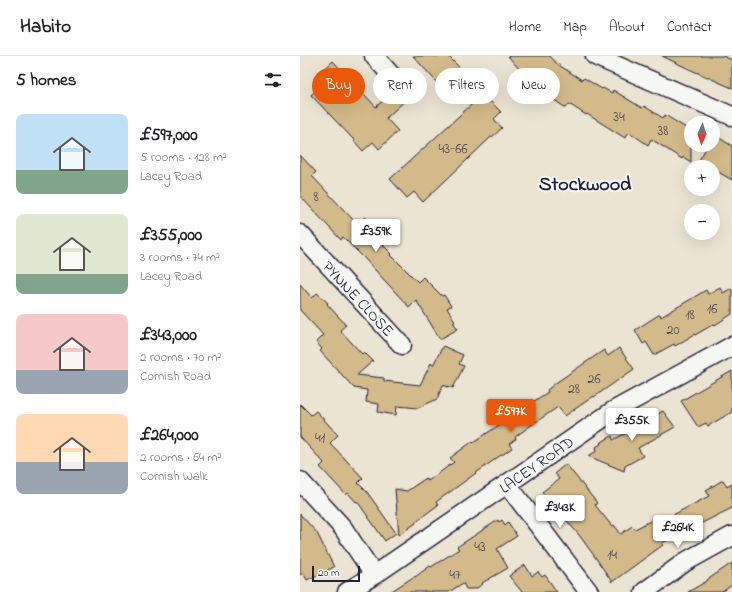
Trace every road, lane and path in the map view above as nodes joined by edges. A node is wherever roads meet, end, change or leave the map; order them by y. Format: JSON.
{"nodes":[{"id":1,"x":374,"y":56,"type":"edge"},
{"id":2,"x":595,"y":56,"type":"edge"},
{"id":3,"x":385,"y":68,"type":"edge"},
{"id":4,"x":732,"y":116,"type":"edge"},
{"id":5,"x":300,"y":234,"type":"edge"},
{"id":6,"x":402,"y":345,"type":"dead end"},
{"id":7,"x":732,"y":346,"type":"edge"},
{"id":8,"x":300,"y":481,"type":"edge"},
{"id":9,"x":507,"y":484,"type":"junction"},
{"id":10,"x":732,"y":536,"type":"edge"},
{"id":11,"x":374,"y":575,"type":"junction"},
{"id":12,"x":347,"y":592,"type":"edge"},
{"id":13,"x":589,"y":592,"type":"edge"},
{"id":14,"x":644,"y":592,"type":"edge"}],
"edges":[{"from":1,"to":3,"type":"street"},
{"from":2,"to":4,"type":"street"},
{"from":5,"to":6,"type":"street","name":"PYNNE CLOSE"},
{"from":7,"to":9,"type":"street","name":"LACEY ROAD"},
{"from":8,"to":11,"type":"street"},
{"from":9,"to":11,"type":"street","name":"LACEY ROAD"},
{"from":9,"to":13,"type":"street"},
{"from":10,"to":14,"type":"street"},
{"from":11,"to":12,"type":"street","name":"LACEY ROAD"}]}
